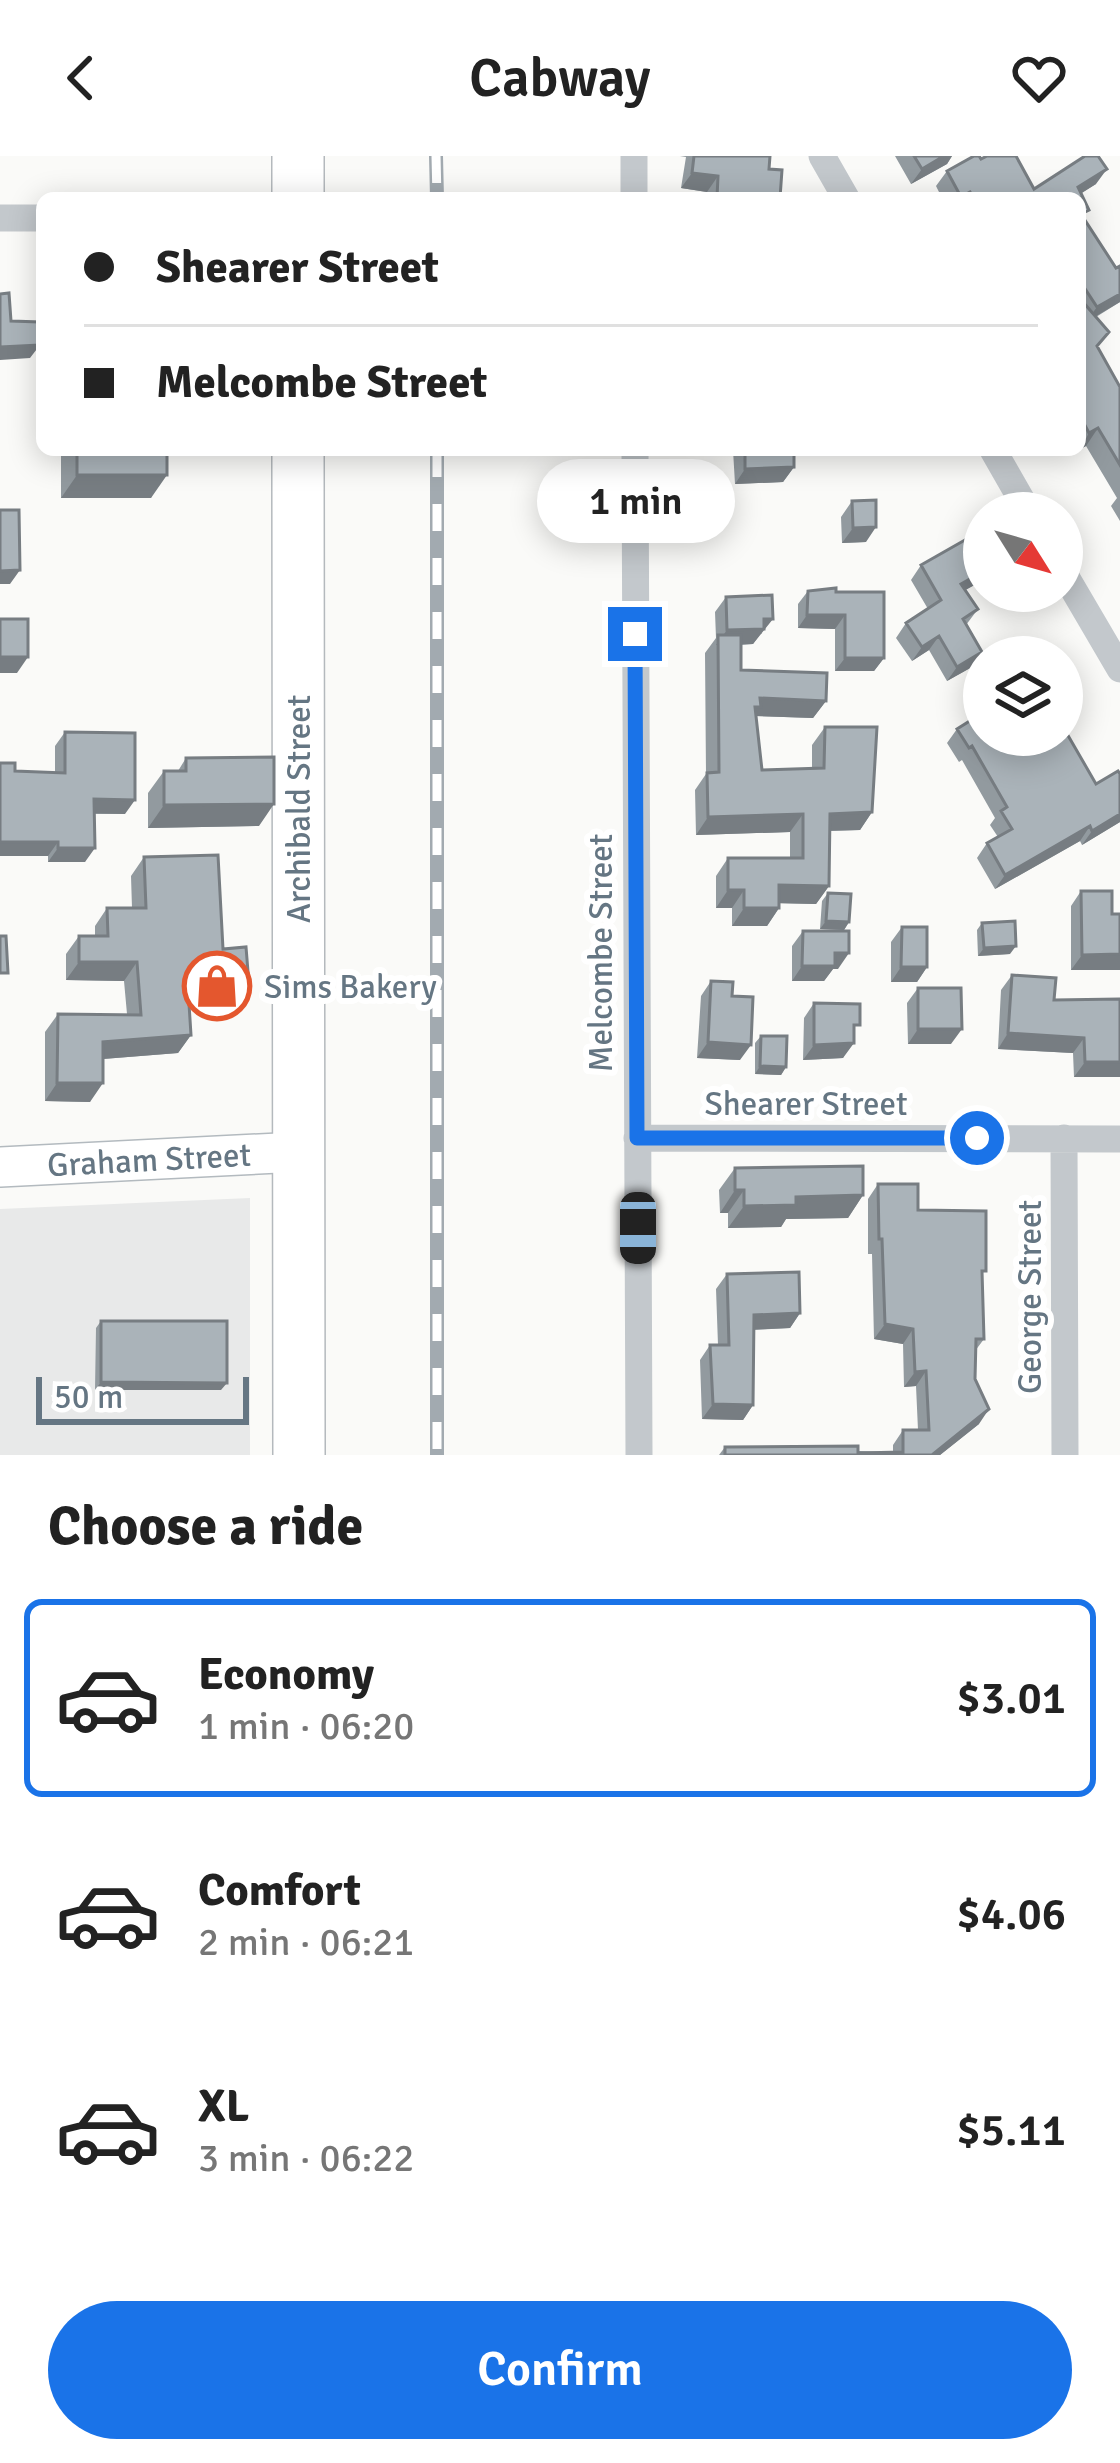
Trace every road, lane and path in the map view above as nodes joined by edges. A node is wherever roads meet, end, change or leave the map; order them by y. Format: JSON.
{"nodes":[{"id":1,"x":298,"y":156,"type":"edge"},
{"id":2,"x":634,"y":156,"type":"edge"},
{"id":3,"x":822,"y":156,"type":"edge"},
{"id":4,"x":298,"y":192,"type":"edge"},
{"id":5,"x":634,"y":192,"type":"edge"},
{"id":6,"x":843,"y":192,"type":"edge"},
{"id":7,"x":0,"y":218,"type":"edge"},
{"id":8,"x":36,"y":218,"type":"edge"},
{"id":9,"x":298,"y":456,"type":"edge"},
{"id":10,"x":635,"y":456,"type":"edge"},
{"id":11,"x":996,"y":456,"type":"edge"},
{"id":12,"x":1017,"y":492,"type":"edge"},
{"id":13,"x":1083,"y":605,"type":"edge"},
{"id":14,"x":1120,"y":669,"type":"edge"},
{"id":15,"x":637,"y":1138,"type":"junction"},
{"id":16,"x":1064,"y":1138,"type":"junction"},
{"id":17,"x":1120,"y":1139,"type":"edge"},
{"id":18,"x":298,"y":1152,"type":"junction"},
{"id":19,"x":0,"y":1167,"type":"edge"},
{"id":20,"x":299,"y":1455,"type":"edge"},
{"id":21,"x":639,"y":1455,"type":"edge"},
{"id":22,"x":1065,"y":1455,"type":"edge"}],
"edges":[{"from":1,"to":4,"type":"highway"},
{"from":2,"to":5,"type":"street"},
{"from":3,"to":6,"type":"street"},
{"from":7,"to":8,"type":"street"},
{"from":9,"to":18,"type":"highway","name":"Archibald Street"},
{"from":10,"to":15,"type":"street","name":"Melcombe Street"},
{"from":11,"to":12,"type":"street"},
{"from":13,"to":14,"type":"street"},
{"from":15,"to":16,"type":"street","name":"Shearer Street"},
{"from":15,"to":21,"type":"street","name":"Melcombe Street"},
{"from":16,"to":17,"type":"street","name":"Shearer Street"},
{"from":16,"to":22,"type":"street","name":"George Street"},
{"from":18,"to":19,"type":"street","name":"Graham Street"},
{"from":18,"to":20,"type":"highway","name":"Archibald Street"}]}
